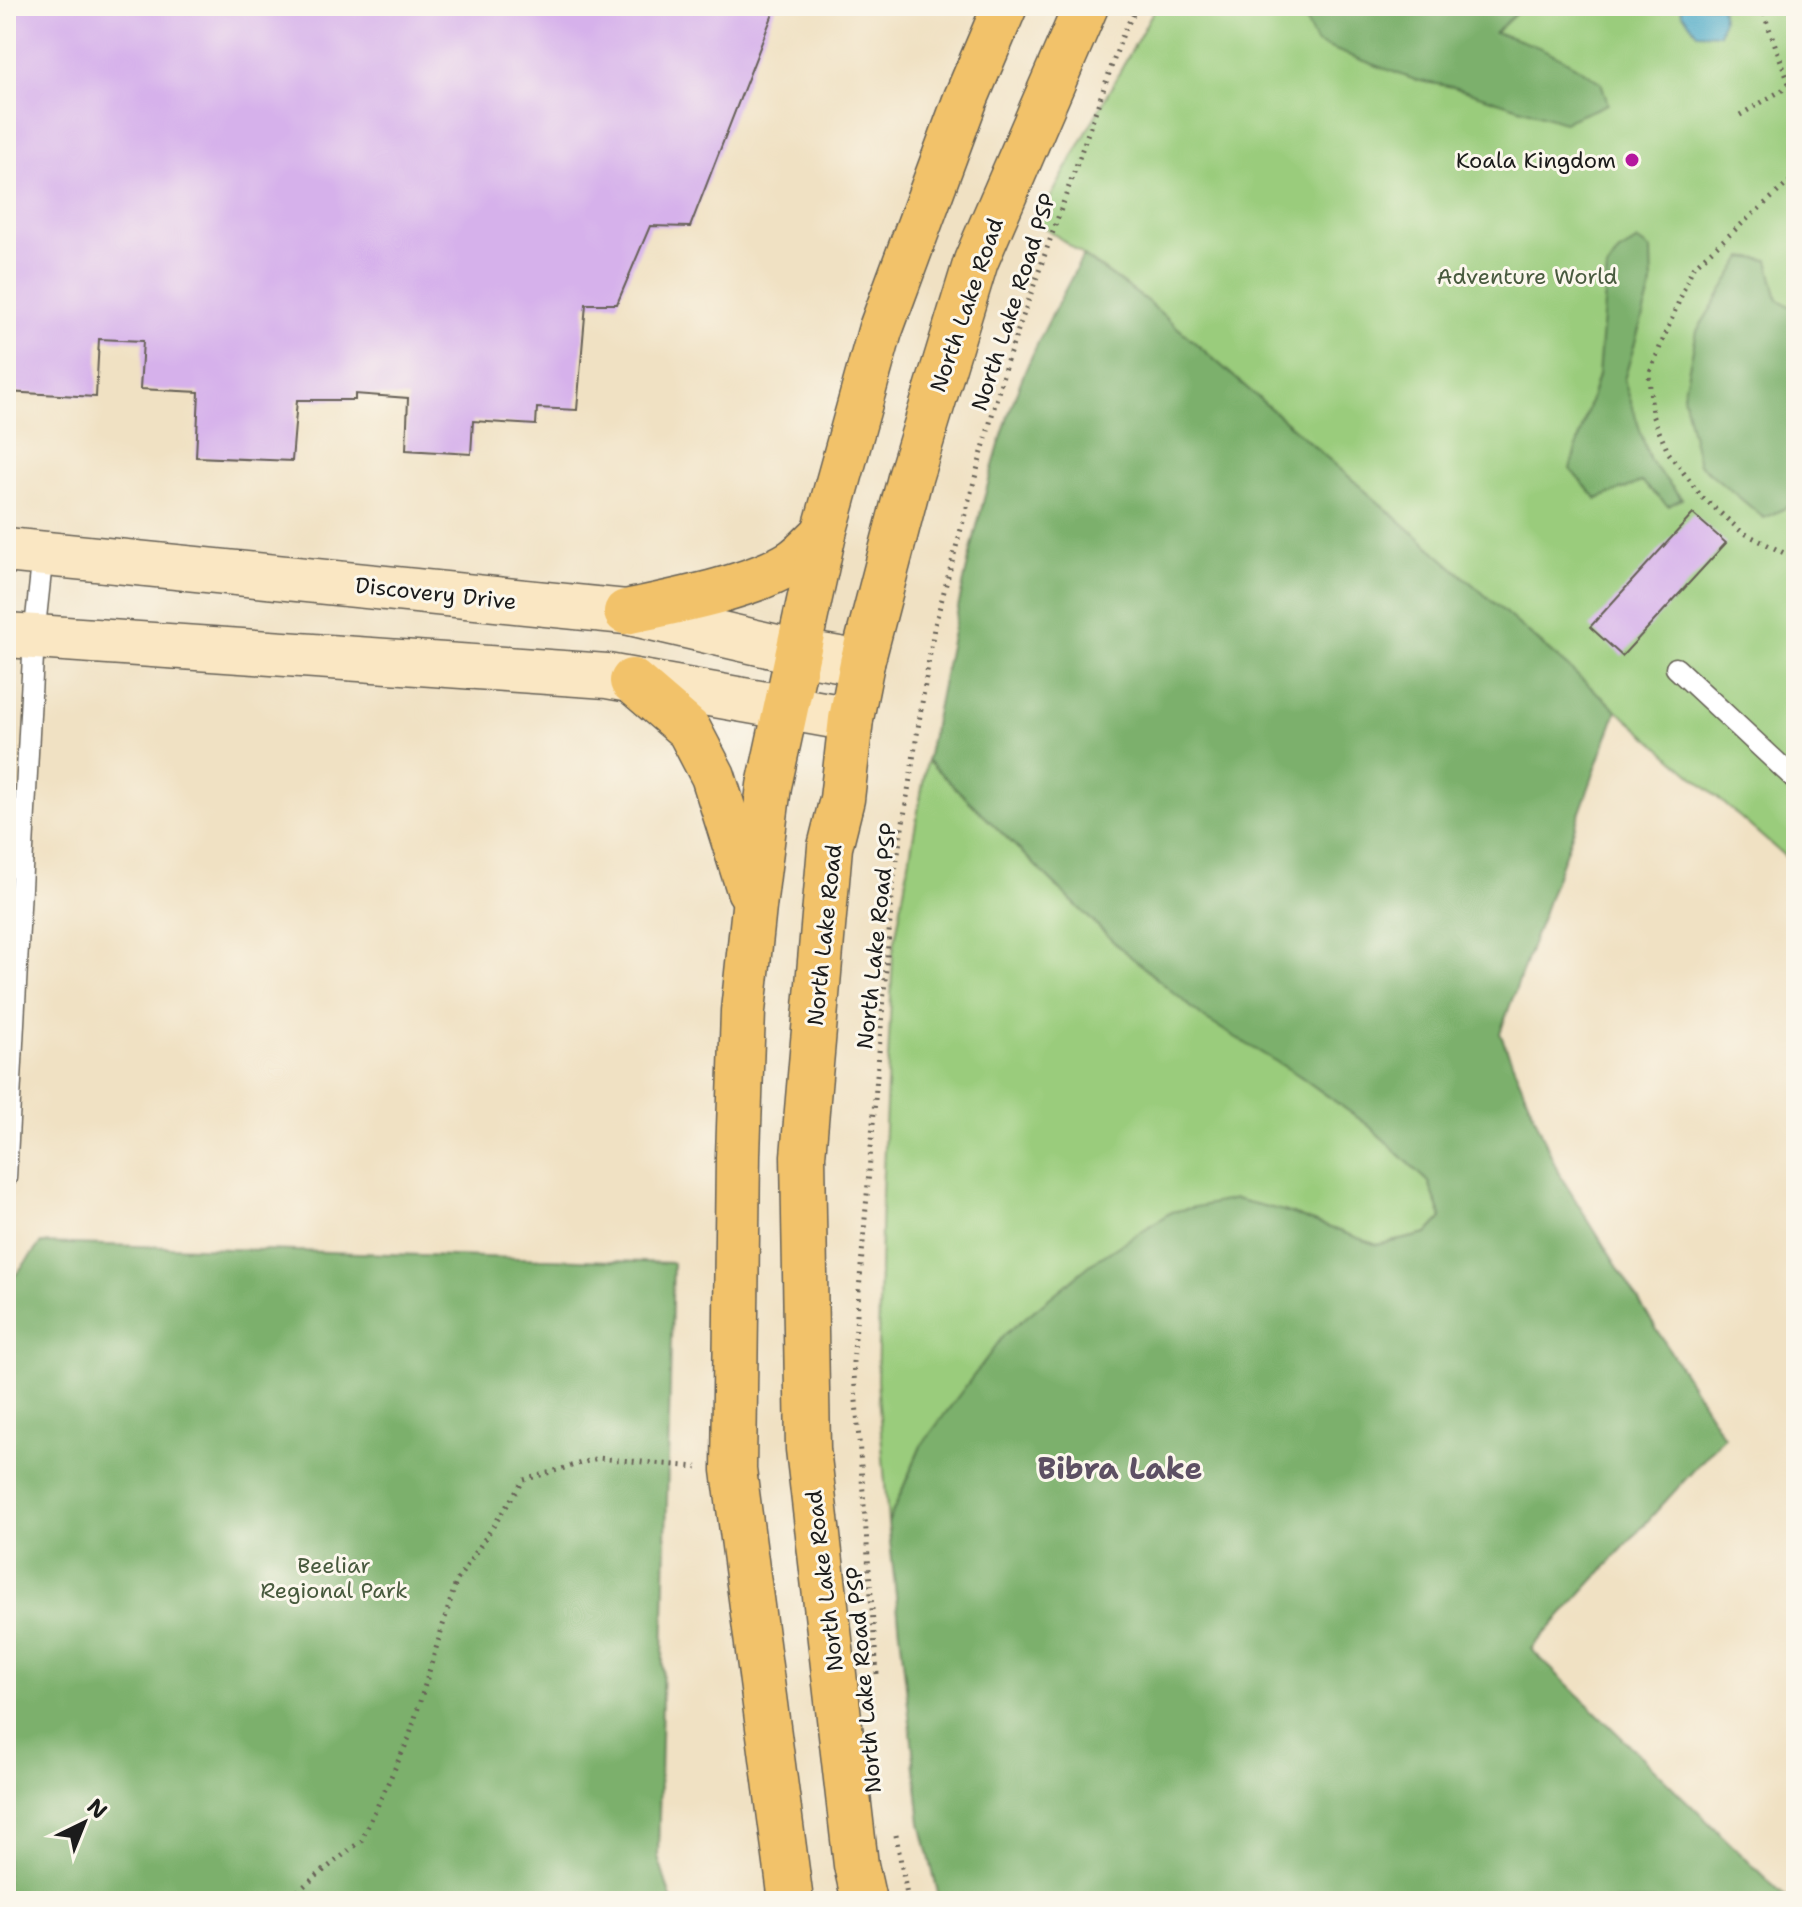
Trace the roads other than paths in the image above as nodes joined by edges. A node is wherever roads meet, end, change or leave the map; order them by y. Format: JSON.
{"nodes":[{"id":1,"x":1005,"y":6,"type":"edge"},
{"id":2,"x":1086,"y":6,"type":"edge"},
{"id":3,"x":824,"y":533,"type":"junction"},
{"id":4,"x":24,"y":552,"type":"edge"},
{"id":5,"x":626,"y":612,"type":"junction"},
{"id":6,"x":20,"y":636,"type":"edge"},
{"id":7,"x":798,"y":652,"type":"junction"},
{"id":8,"x":862,"y":663,"type":"junction"},
{"id":9,"x":1676,"y":668,"type":"dead end"},
{"id":10,"x":632,"y":681,"type":"junction"},
{"id":11,"x":786,"y":707,"type":"junction"},
{"id":12,"x":851,"y":719,"type":"junction"},
{"id":13,"x":1796,"y":780,"type":"edge"},
{"id":14,"x":754,"y":907,"type":"junction"},
{"id":15,"x":6,"y":1178,"type":"edge"},
{"id":16,"x":791,"y":1901,"type":"edge"},
{"id":17,"x":864,"y":1901,"type":"edge"}],
"edges":[{"from":1,"to":3,"type":"main road"},
{"from":2,"to":8,"type":"main road","name":"North Lake Road"},
{"from":3,"to":5,"type":"main road"},
{"from":3,"to":7,"type":"main road"},
{"from":4,"to":5,"type":"street","name":"Discovery Drive"},
{"from":4,"to":6,"type":"lane"},
{"from":5,"to":7,"type":"street","name":"Discovery Drive"},
{"from":6,"to":10,"type":"street"},
{"from":6,"to":15,"type":"lane"},
{"from":7,"to":8,"type":"street","name":"Discovery Drive"},
{"from":7,"to":11,"type":"main road"},
{"from":8,"to":12,"type":"main road","name":"North Lake Road"},
{"from":9,"to":13,"type":"lane"},
{"from":10,"to":11,"type":"street"},
{"from":10,"to":14,"type":"main road"},
{"from":11,"to":12,"type":"street"},
{"from":11,"to":14,"type":"main road"},
{"from":12,"to":17,"type":"main road","name":"North Lake Road"},
{"from":14,"to":16,"type":"main road"}]}
